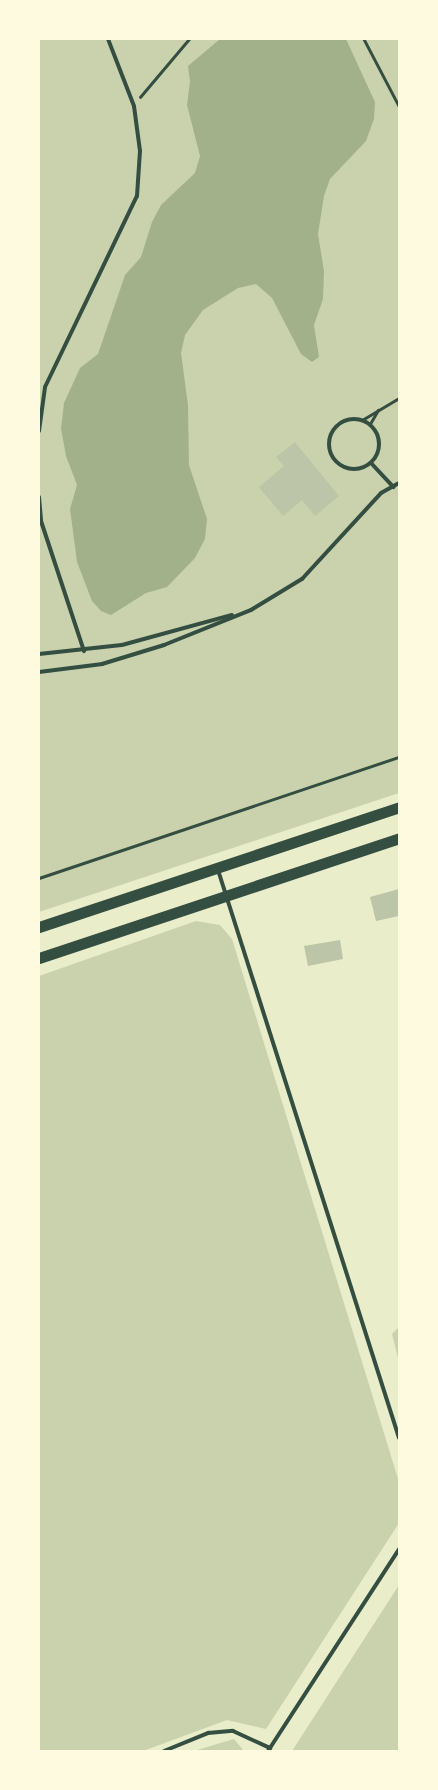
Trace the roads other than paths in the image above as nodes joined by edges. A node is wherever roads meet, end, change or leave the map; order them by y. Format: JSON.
{"nodes":[{"id":1,"x":108,"y":39,"type":"edge"},
{"id":2,"x":39,"y":431,"type":"edge"},
{"id":3,"x":371,"y":463,"type":"junction"},
{"id":4,"x":399,"y":483,"type":"edge"},
{"id":5,"x":393,"y":487,"type":"junction"},
{"id":6,"x":39,"y":497,"type":"edge"},
{"id":7,"x":251,"y":610,"type":"junction"},
{"id":8,"x":84,"y":650,"type":"junction"},
{"id":9,"x":39,"y":654,"type":"edge"},
{"id":10,"x":39,"y":672,"type":"edge"},
{"id":11,"x":399,"y":807,"type":"edge"},
{"id":12,"x":399,"y":838,"type":"edge"},
{"id":13,"x":217,"y":867,"type":"junction"},
{"id":14,"x":226,"y":896,"type":"junction"},
{"id":15,"x":39,"y":927,"type":"edge"},
{"id":16,"x":39,"y":958,"type":"edge"},
{"id":17,"x":399,"y":1438,"type":"edge"},
{"id":18,"x":399,"y":1549,"type":"edge"},
{"id":19,"x":269,"y":1750,"type":"edge"},
{"id":20,"x":164,"y":1751,"type":"edge"}],
"edges":[{"from":1,"to":2,"type":"lane"},
{"from":3,"to":3,"type":"lane"},
{"from":3,"to":5,"type":"lane"},
{"from":4,"to":5,"type":"lane"},
{"from":5,"to":7,"type":"lane"},
{"from":6,"to":8,"type":"lane"},
{"from":7,"to":8,"type":"lane"},
{"from":7,"to":10,"type":"lane"},
{"from":8,"to":9,"type":"lane"},
{"from":11,"to":13,"type":"main road"},
{"from":12,"to":14,"type":"main road"},
{"from":13,"to":14,"type":"lane"},
{"from":13,"to":15,"type":"main road"},
{"from":14,"to":16,"type":"main road"},
{"from":14,"to":17,"type":"lane"},
{"from":18,"to":19,"type":"lane"},
{"from":19,"to":20,"type":"lane"}]}
